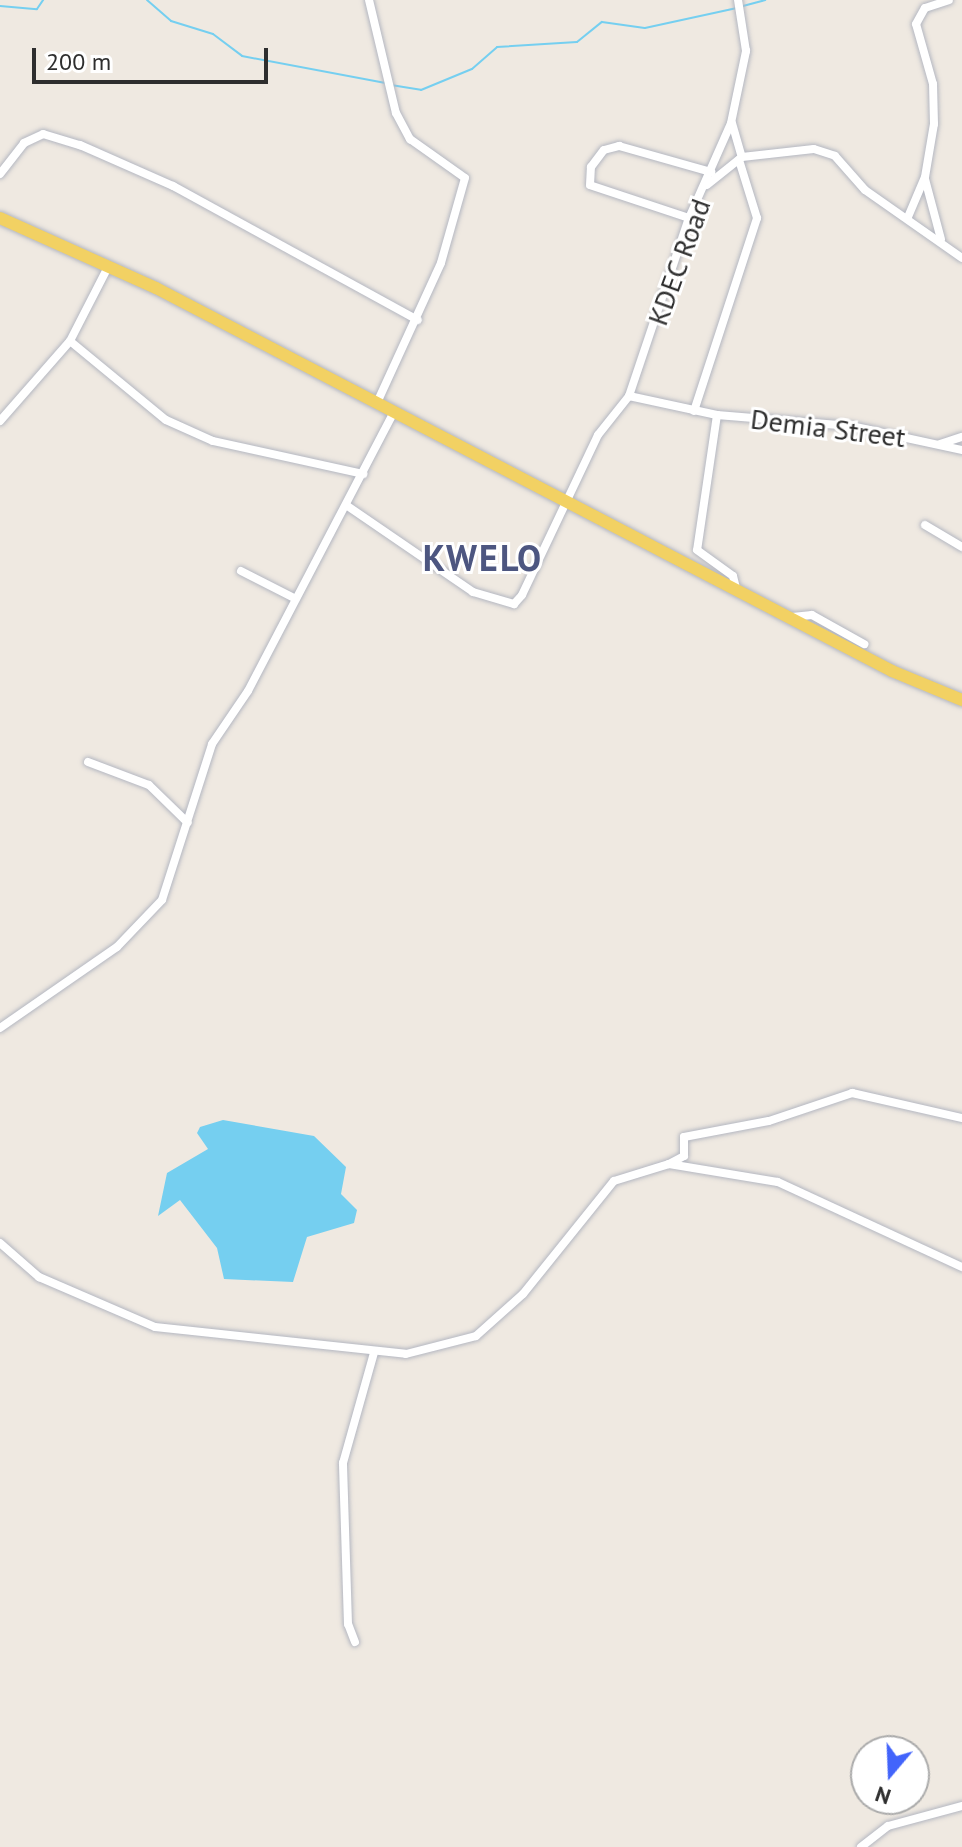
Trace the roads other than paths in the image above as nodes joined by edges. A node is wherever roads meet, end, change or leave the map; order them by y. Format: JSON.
{"nodes":[{"id":1,"x":369,"y":0,"type":"edge"},
{"id":2,"x":949,"y":0,"type":"edge"},
{"id":3,"x":739,"y":3,"type":"edge"},
{"id":4,"x":731,"y":123,"type":"junction"},
{"id":5,"x":741,"y":159,"type":"junction"},
{"id":6,"x":711,"y":172,"type":"junction"},
{"id":7,"x":0,"y":174,"type":"edge"},
{"id":8,"x":925,"y":177,"type":"junction"},
{"id":9,"x":707,"y":185,"type":"junction"},
{"id":10,"x":908,"y":217,"type":"junction"},
{"id":11,"x":0,"y":218,"type":"edge"},
{"id":12,"x":689,"y":218,"type":"junction"},
{"id":13,"x":941,"y":240,"type":"junction"},
{"id":14,"x":962,"y":258,"type":"edge"},
{"id":15,"x":108,"y":267,"type":"junction"},
{"id":16,"x":418,"y":320,"type":"junction"},
{"id":17,"x":70,"y":341,"type":"junction"},
{"id":18,"x":629,"y":396,"type":"junction"},
{"id":19,"x":377,"y":403,"type":"junction"},
{"id":20,"x":694,"y":411,"type":"junction"},
{"id":21,"x":394,"y":412,"type":"junction"},
{"id":22,"x":717,"y":415,"type":"junction"},
{"id":23,"x":0,"y":421,"type":"edge"},
{"id":24,"x":962,"y":437,"type":"edge"},
{"id":25,"x":939,"y":444,"type":"junction"},
{"id":26,"x":962,"y":450,"type":"edge"},
{"id":27,"x":363,"y":474,"type":"junction"},
{"id":28,"x":564,"y":499,"type":"junction"},
{"id":29,"x":346,"y":505,"type":"junction"},
{"id":30,"x":925,"y":525,"type":"dead end"},
{"id":31,"x":962,"y":547,"type":"edge"},
{"id":32,"x":241,"y":571,"type":"dead end"},
{"id":33,"x":736,"y":588,"type":"junction"},
{"id":34,"x":294,"y":598,"type":"junction"},
{"id":35,"x":792,"y":617,"type":"junction"},
{"id":36,"x":864,"y":644,"type":"dead end"},
{"id":37,"x":962,"y":700,"type":"edge"},
{"id":38,"x":88,"y":762,"type":"dead end"},
{"id":39,"x":188,"y":823,"type":"junction"},
{"id":40,"x":0,"y":1028,"type":"edge"},
{"id":41,"x":962,"y":1118,"type":"edge"},
{"id":42,"x":669,"y":1164,"type":"junction"},
{"id":43,"x":0,"y":1243,"type":"edge"},
{"id":44,"x":962,"y":1267,"type":"edge"},
{"id":45,"x":374,"y":1353,"type":"junction"},
{"id":46,"x":355,"y":1642,"type":"dead end"},
{"id":47,"x":962,"y":1806,"type":"edge"},
{"id":48,"x":861,"y":1847,"type":"edge"}],
"edges":[{"from":1,"to":16,"type":"street"},
{"from":2,"to":8,"type":"street"},
{"from":3,"to":4,"type":"street","name":"KDEC Road"},
{"from":4,"to":5,"type":"street"},
{"from":4,"to":6,"type":"street","name":"KDEC Road"},
{"from":5,"to":9,"type":"street"},
{"from":5,"to":10,"type":"street"},
{"from":5,"to":20,"type":"street"},
{"from":6,"to":9,"type":"street","name":"KDEC Road"},
{"from":6,"to":12,"type":"street"},
{"from":7,"to":16,"type":"street"},
{"from":8,"to":10,"type":"street"},
{"from":8,"to":13,"type":"street"},
{"from":9,"to":12,"type":"street","name":"KDEC Road"},
{"from":10,"to":13,"type":"street"},
{"from":11,"to":15,"type":"main road"},
{"from":12,"to":18,"type":"street","name":"KDEC Road"},
{"from":13,"to":14,"type":"street"},
{"from":15,"to":17,"type":"street"},
{"from":15,"to":19,"type":"main road"},
{"from":16,"to":19,"type":"street"},
{"from":17,"to":23,"type":"street"},
{"from":17,"to":27,"type":"street"},
{"from":18,"to":20,"type":"street","name":"Demia Street"},
{"from":18,"to":28,"type":"street","name":"KDEC Road"},
{"from":19,"to":21,"type":"main road"},
{"from":20,"to":22,"type":"street","name":"Demia Street"},
{"from":21,"to":27,"type":"street"},
{"from":21,"to":28,"type":"main road"},
{"from":22,"to":25,"type":"street","name":"Demia Street"},
{"from":22,"to":33,"type":"street"},
{"from":24,"to":25,"type":"street"},
{"from":25,"to":26,"type":"street","name":"Demia Street"},
{"from":27,"to":29,"type":"street"},
{"from":28,"to":29,"type":"street","name":"KDEC Road"},
{"from":28,"to":33,"type":"main road"},
{"from":29,"to":34,"type":"street"},
{"from":30,"to":31,"type":"street"},
{"from":32,"to":34,"type":"street"},
{"from":33,"to":35,"type":"main road"},
{"from":34,"to":39,"type":"street"},
{"from":35,"to":36,"type":"street"},
{"from":35,"to":37,"type":"main road"},
{"from":38,"to":39,"type":"street"},
{"from":39,"to":40,"type":"street"},
{"from":41,"to":42,"type":"street"},
{"from":42,"to":44,"type":"street"},
{"from":42,"to":45,"type":"street"},
{"from":43,"to":45,"type":"street"},
{"from":45,"to":46,"type":"street"},
{"from":47,"to":48,"type":"street"}]}
